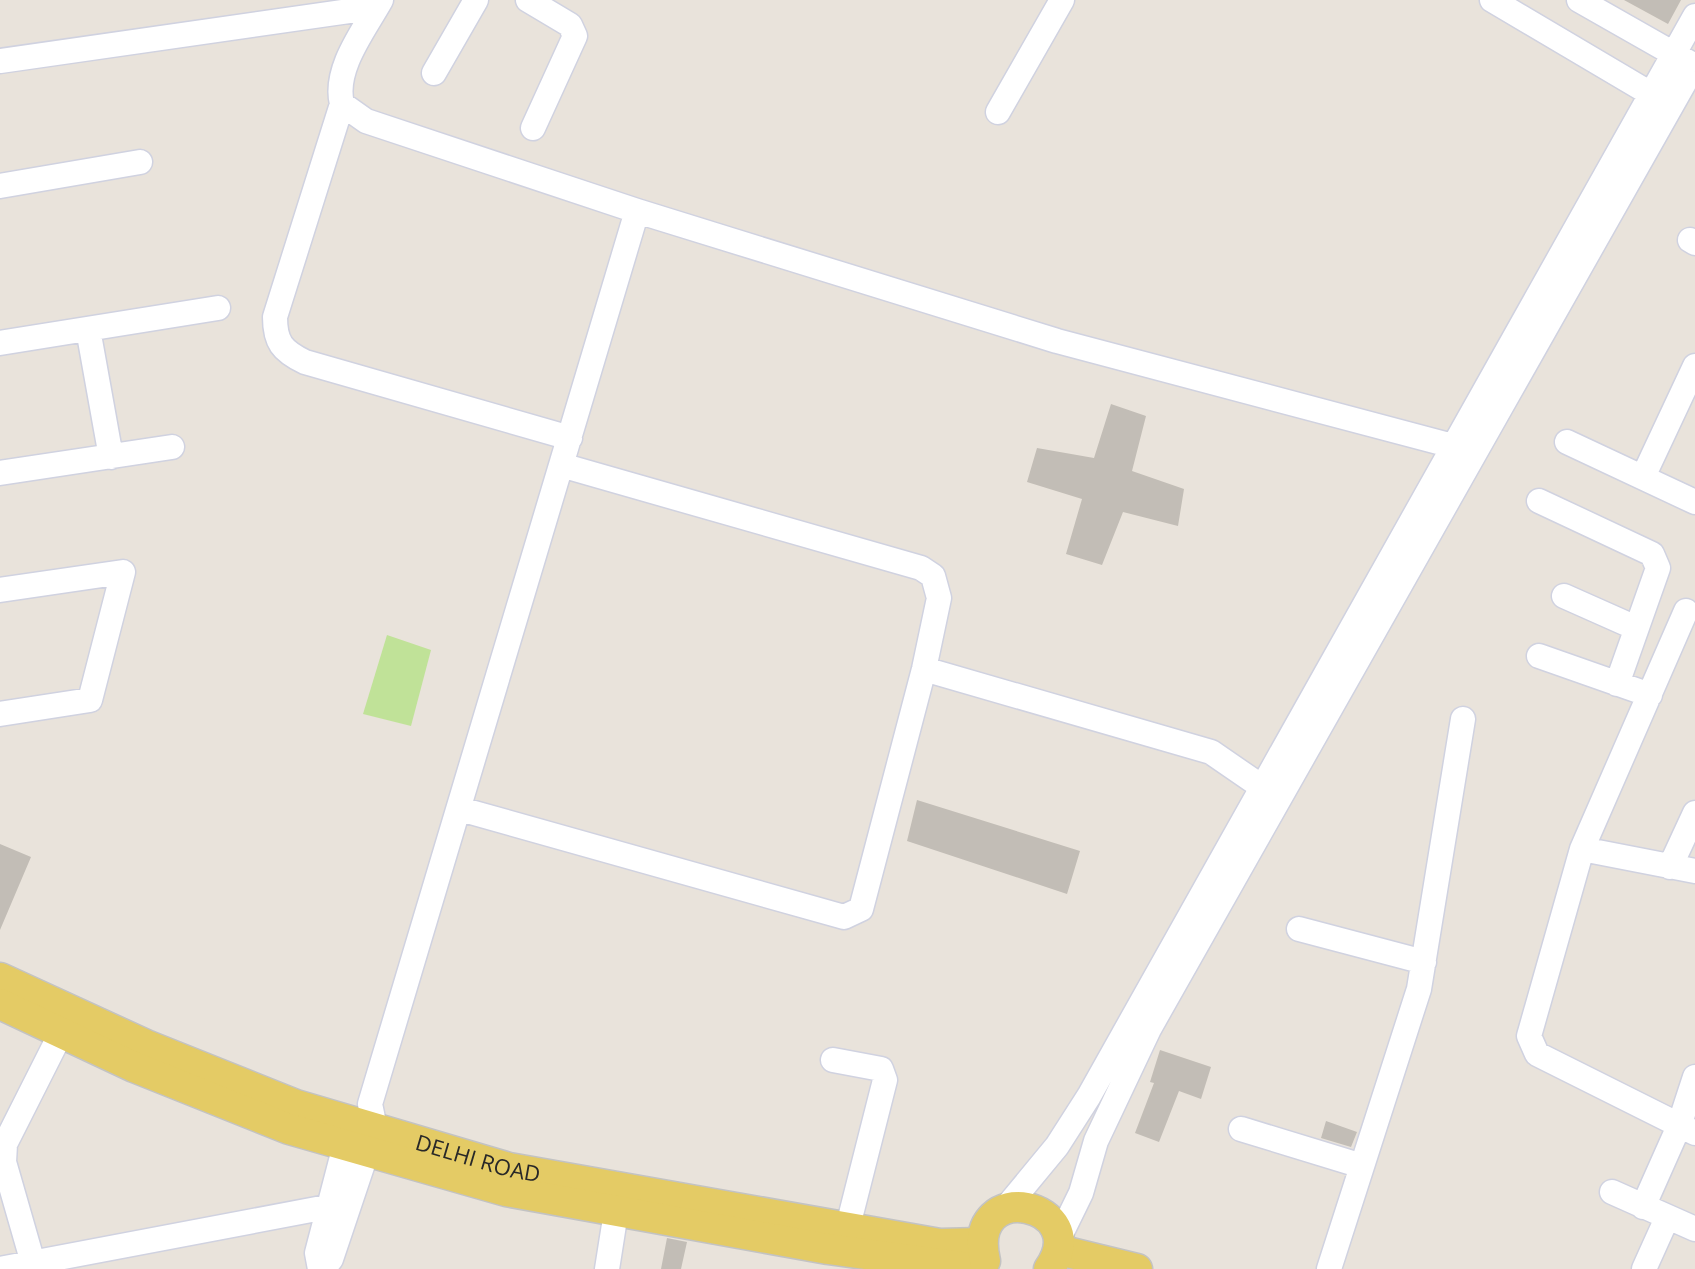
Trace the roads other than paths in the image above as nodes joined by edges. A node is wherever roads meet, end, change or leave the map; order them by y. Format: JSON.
{"nodes":[{"id":1,"x":476,"y":0,"type":"edge"},
{"id":2,"x":528,"y":0,"type":"edge"},
{"id":3,"x":1062,"y":0,"type":"edge"},
{"id":4,"x":1492,"y":0,"type":"edge"},
{"id":5,"x":1579,"y":0,"type":"edge"},
{"id":6,"x":379,"y":4,"type":"edge"},
{"id":7,"x":1695,"y":16,"type":"edge"},
{"id":8,"x":0,"y":61,"type":"edge"},
{"id":9,"x":1690,"y":62,"type":"edge"},
{"id":10,"x":434,"y":73,"type":"dead end"},
{"id":11,"x":1651,"y":94,"type":"junction"},
{"id":12,"x":342,"y":104,"type":"junction"},
{"id":13,"x":998,"y":112,"type":"dead end"},
{"id":14,"x":533,"y":128,"type":"dead end"},
{"id":15,"x":140,"y":162,"type":"dead end"},
{"id":16,"x":0,"y":186,"type":"edge"},
{"id":17,"x":637,"y":211,"type":"junction"},
{"id":18,"x":218,"y":308,"type":"dead end"},
{"id":19,"x":88,"y":329,"type":"junction"},
{"id":20,"x":0,"y":343,"type":"edge"},
{"id":21,"x":1693,"y":374,"type":"edge"},
{"id":22,"x":570,"y":438,"type":"junction"},
{"id":23,"x":1567,"y":442,"type":"dead end"},
{"id":24,"x":172,"y":447,"type":"dead end"},
{"id":25,"x":1464,"y":449,"type":"junction"},
{"id":26,"x":111,"y":457,"type":"junction"},
{"id":27,"x":561,"y":465,"type":"junction"},
{"id":28,"x":0,"y":473,"type":"edge"},
{"id":29,"x":1643,"y":477,"type":"junction"},
{"id":30,"x":1539,"y":501,"type":"dead end"},
{"id":31,"x":1695,"y":502,"type":"edge"},
{"id":32,"x":0,"y":590,"type":"edge"},
{"id":33,"x":1564,"y":596,"type":"dead end"},
{"id":34,"x":1371,"y":611,"type":"junction"},
{"id":35,"x":1686,"y":611,"type":"dead end"},
{"id":36,"x":1636,"y":628,"type":"junction"},
{"id":37,"x":1539,"y":656,"type":"dead end"},
{"id":38,"x":924,"y":669,"type":"junction"},
{"id":39,"x":1617,"y":684,"type":"junction"},
{"id":40,"x":1650,"y":695,"type":"junction"},
{"id":41,"x":0,"y":714,"type":"edge"},
{"id":42,"x":1463,"y":719,"type":"dead end"},
{"id":43,"x":1262,"y":787,"type":"junction"},
{"id":44,"x":460,"y":809,"type":"junction"},
{"id":45,"x":1695,"y":813,"type":"edge"},
{"id":46,"x":1582,"y":849,"type":"junction"},
{"id":47,"x":1670,"y":867,"type":"junction"},
{"id":48,"x":1695,"y":871,"type":"edge"},
{"id":49,"x":1299,"y":929,"type":"dead end"},
{"id":50,"x":1424,"y":962,"type":"junction"},
{"id":51,"x":0,"y":978,"type":"edge"},
{"id":52,"x":0,"y":1004,"type":"edge"},
{"id":53,"x":61,"y":1033,"type":"junction"},
{"id":54,"x":833,"y":1060,"type":"dead end"},
{"id":55,"x":1695,"y":1077,"type":"edge"},
{"id":56,"x":362,"y":1129,"type":"junction"},
{"id":57,"x":1241,"y":1129,"type":"dead end"},
{"id":58,"x":1687,"y":1129,"type":"edge"},
{"id":59,"x":1362,"y":1166,"type":"junction"},
{"id":60,"x":1612,"y":1192,"type":"dead end"},
{"id":61,"x":327,"y":1207,"type":"junction"},
{"id":62,"x":1643,"y":1207,"type":"junction"},
{"id":63,"x":1005,"y":1209,"type":"junction"},
{"id":64,"x":616,"y":1212,"type":"junction"},
{"id":65,"x":1667,"y":1218,"type":"junction"},
{"id":66,"x":848,"y":1226,"type":"junction"},
{"id":67,"x":1695,"y":1229,"type":"edge"},
{"id":68,"x":1056,"y":1252,"type":"edge"},
{"id":69,"x":983,"y":1260,"type":"edge"},
{"id":70,"x":33,"y":1263,"type":"junction"},
{"id":71,"x":0,"y":1269,"type":"edge"},
{"id":72,"x":321,"y":1269,"type":"edge"},
{"id":73,"x":607,"y":1269,"type":"edge"},
{"id":74,"x":1137,"y":1269,"type":"edge"},
{"id":75,"x":1329,"y":1269,"type":"edge"},
{"id":76,"x":1644,"y":1269,"type":"edge"}],
"edges":[{"from":1,"to":10,"type":"street"},
{"from":2,"to":14,"type":"street"},
{"from":3,"to":13,"type":"street"},
{"from":4,"to":11,"type":"street"},
{"from":5,"to":9,"type":"street"},
{"from":6,"to":8,"type":"street"},
{"from":6,"to":12,"type":"street"},
{"from":7,"to":9,"type":"street"},
{"from":9,"to":11,"type":"street"},
{"from":9,"to":25,"type":"street"},
{"from":11,"to":25,"type":"street"},
{"from":12,"to":17,"type":"street"},
{"from":12,"to":22,"type":"street"},
{"from":15,"to":16,"type":"street"},
{"from":17,"to":22,"type":"street"},
{"from":17,"to":25,"type":"street"},
{"from":18,"to":19,"type":"street"},
{"from":19,"to":20,"type":"street"},
{"from":19,"to":26,"type":"street"},
{"from":21,"to":29,"type":"street"},
{"from":22,"to":27,"type":"street"},
{"from":23,"to":29,"type":"street"},
{"from":24,"to":26,"type":"street"},
{"from":25,"to":34,"type":"street"},
{"from":26,"to":28,"type":"street"},
{"from":27,"to":38,"type":"street"},
{"from":27,"to":44,"type":"street"},
{"from":29,"to":31,"type":"street"},
{"from":30,"to":36,"type":"street"},
{"from":32,"to":41,"type":"street"},
{"from":33,"to":36,"type":"street"},
{"from":34,"to":43,"type":"street"},
{"from":34,"to":68,"type":"street"},
{"from":35,"to":40,"type":"street"},
{"from":36,"to":39,"type":"street"},
{"from":37,"to":39,"type":"street"},
{"from":38,"to":43,"type":"street"},
{"from":38,"to":44,"type":"street"},
{"from":39,"to":40,"type":"street"},
{"from":40,"to":46,"type":"street"},
{"from":42,"to":50,"type":"street"},
{"from":43,"to":63,"type":"street"},
{"from":44,"to":56,"type":"street"},
{"from":45,"to":47,"type":"street"},
{"from":46,"to":47,"type":"street"},
{"from":46,"to":58,"type":"street"},
{"from":47,"to":48,"type":"street"},
{"from":49,"to":50,"type":"street"},
{"from":50,"to":59,"type":"street"},
{"from":51,"to":56,"type":"main road","name":"DELHI ROAD"},
{"from":52,"to":53,"type":"main road","name":"DELHI ROAD"},
{"from":53,"to":56,"type":"main road","name":"DELHI ROAD"},
{"from":53,"to":70,"type":"street"},
{"from":54,"to":66,"type":"street"},
{"from":55,"to":58,"type":"street"},
{"from":56,"to":61,"type":"street"},
{"from":56,"to":64,"type":"main road","name":"DELHI ROAD"},
{"from":56,"to":66,"type":"main road","name":"DELHI ROAD"},
{"from":56,"to":72,"type":"street"},
{"from":57,"to":59,"type":"street"},
{"from":58,"to":62,"type":"street"},
{"from":59,"to":75,"type":"street"},
{"from":60,"to":62,"type":"street"},
{"from":61,"to":70,"type":"street"},
{"from":61,"to":72,"type":"street"},
{"from":62,"to":65,"type":"street"},
{"from":63,"to":68,"type":"main road"},
{"from":63,"to":69,"type":"main road"},
{"from":64,"to":69,"type":"main road","name":"DELHI ROAD"},
{"from":64,"to":73,"type":"street"},
{"from":65,"to":67,"type":"street"},
{"from":65,"to":76,"type":"street"},
{"from":66,"to":69,"type":"main road","name":"DELHI ROAD"},
{"from":68,"to":74,"type":"main road"},
{"from":70,"to":71,"type":"street"}]}
